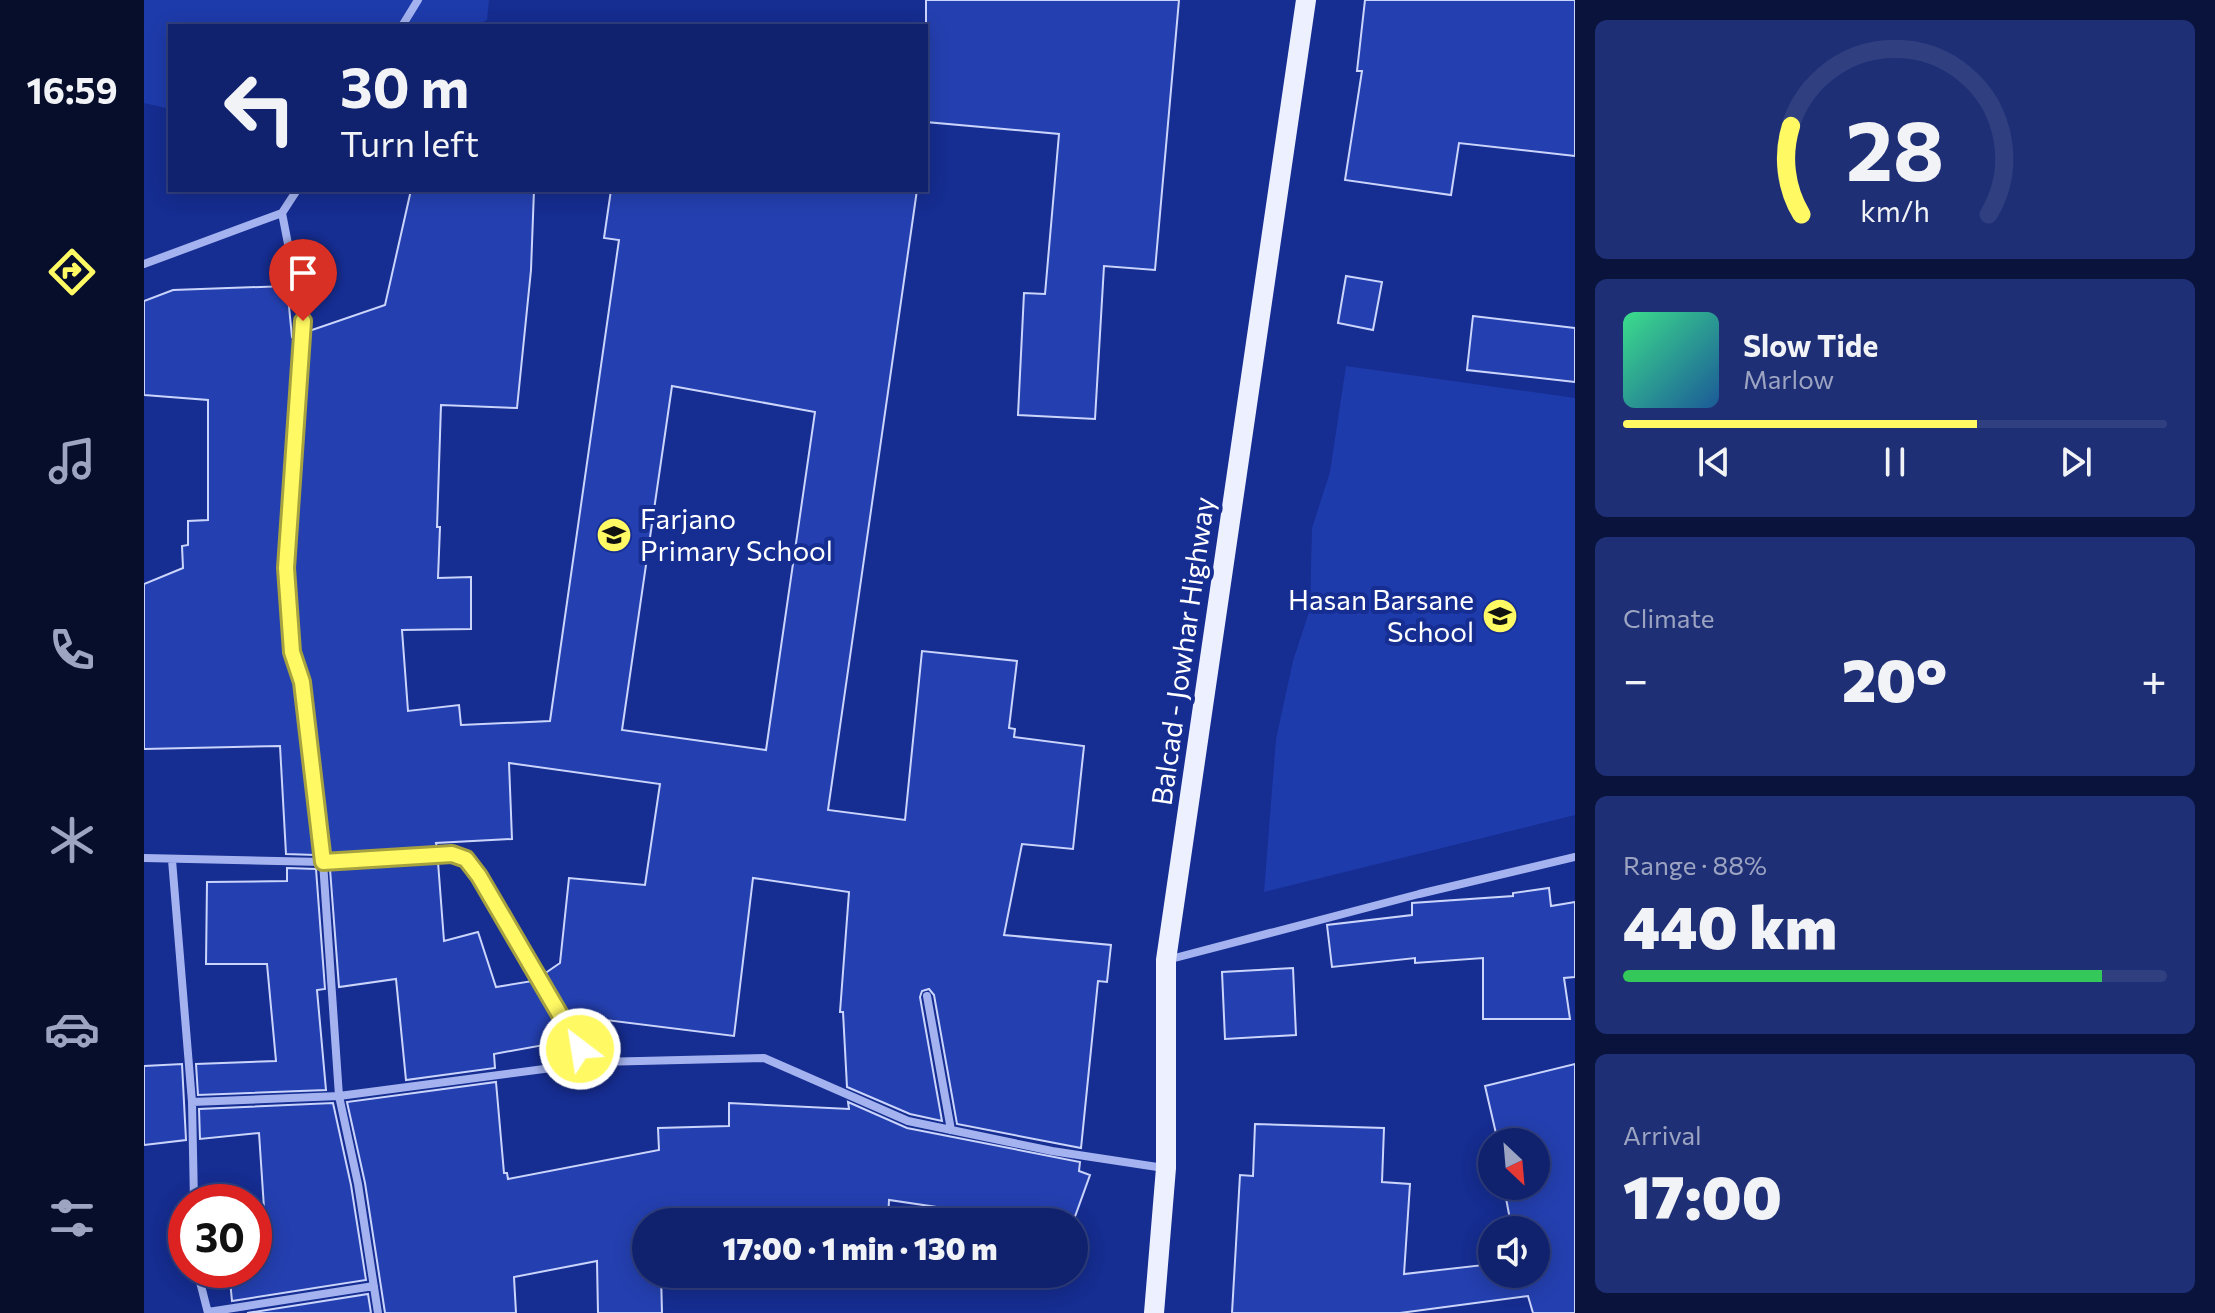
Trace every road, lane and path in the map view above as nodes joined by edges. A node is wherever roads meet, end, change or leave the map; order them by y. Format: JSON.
{"nodes":[{"id":1,"x":418,"y":0,"type":"edge"},
{"id":2,"x":1306,"y":0,"type":"edge"},
{"id":3,"x":403,"y":24,"type":"edge"},
{"id":4,"x":296,"y":192,"type":"edge"},
{"id":5,"x":282,"y":213,"type":"junction"},
{"id":6,"x":144,"y":264,"type":"edge"},
{"id":7,"x":1575,"y":857,"type":"edge"},
{"id":8,"x":144,"y":858,"type":"edge"},
{"id":9,"x":172,"y":860,"type":"junction"},
{"id":10,"x":323,"y":862,"type":"junction"},
{"id":11,"x":1166,"y":960,"type":"junction"},
{"id":12,"x":927,"y":996,"type":"dead end"},
{"id":13,"x":598,"y":1062,"type":"junction"},
{"id":14,"x":339,"y":1096,"type":"junction"},
{"id":15,"x":192,"y":1102,"type":"junction"},
{"id":16,"x":951,"y":1130,"type":"junction"},
{"id":17,"x":1166,"y":1168,"type":"junction"},
{"id":18,"x":194,"y":1184,"type":"edge"},
{"id":19,"x":374,"y":1286,"type":"junction"},
{"id":20,"x":202,"y":1288,"type":"edge"},
{"id":21,"x":208,"y":1312,"type":"edge"},
{"id":22,"x":378,"y":1313,"type":"edge"},
{"id":23,"x":1154,"y":1313,"type":"edge"}],
"edges":[{"from":1,"to":3,"type":"street"},
{"from":2,"to":11,"type":"main road","name":"Balcad - Jowhar Highway"},
{"from":4,"to":5,"type":"street"},
{"from":5,"to":6,"type":"street"},
{"from":5,"to":10,"type":"street"},
{"from":7,"to":11,"type":"street"},
{"from":8,"to":9,"type":"street"},
{"from":9,"to":10,"type":"street"},
{"from":9,"to":15,"type":"street"},
{"from":10,"to":13,"type":"street"},
{"from":10,"to":14,"type":"street"},
{"from":11,"to":17,"type":"main road","name":"Balcad - Jowhar Highway"},
{"from":12,"to":16,"type":"street"},
{"from":13,"to":14,"type":"street"},
{"from":13,"to":16,"type":"street"},
{"from":14,"to":15,"type":"street"},
{"from":14,"to":19,"type":"street"},
{"from":15,"to":18,"type":"street"},
{"from":16,"to":17,"type":"street"},
{"from":17,"to":23,"type":"main road","name":"Balcad - Jowhar Highway"},
{"from":19,"to":21,"type":"street"},
{"from":19,"to":22,"type":"street"},
{"from":20,"to":21,"type":"street"}]}
